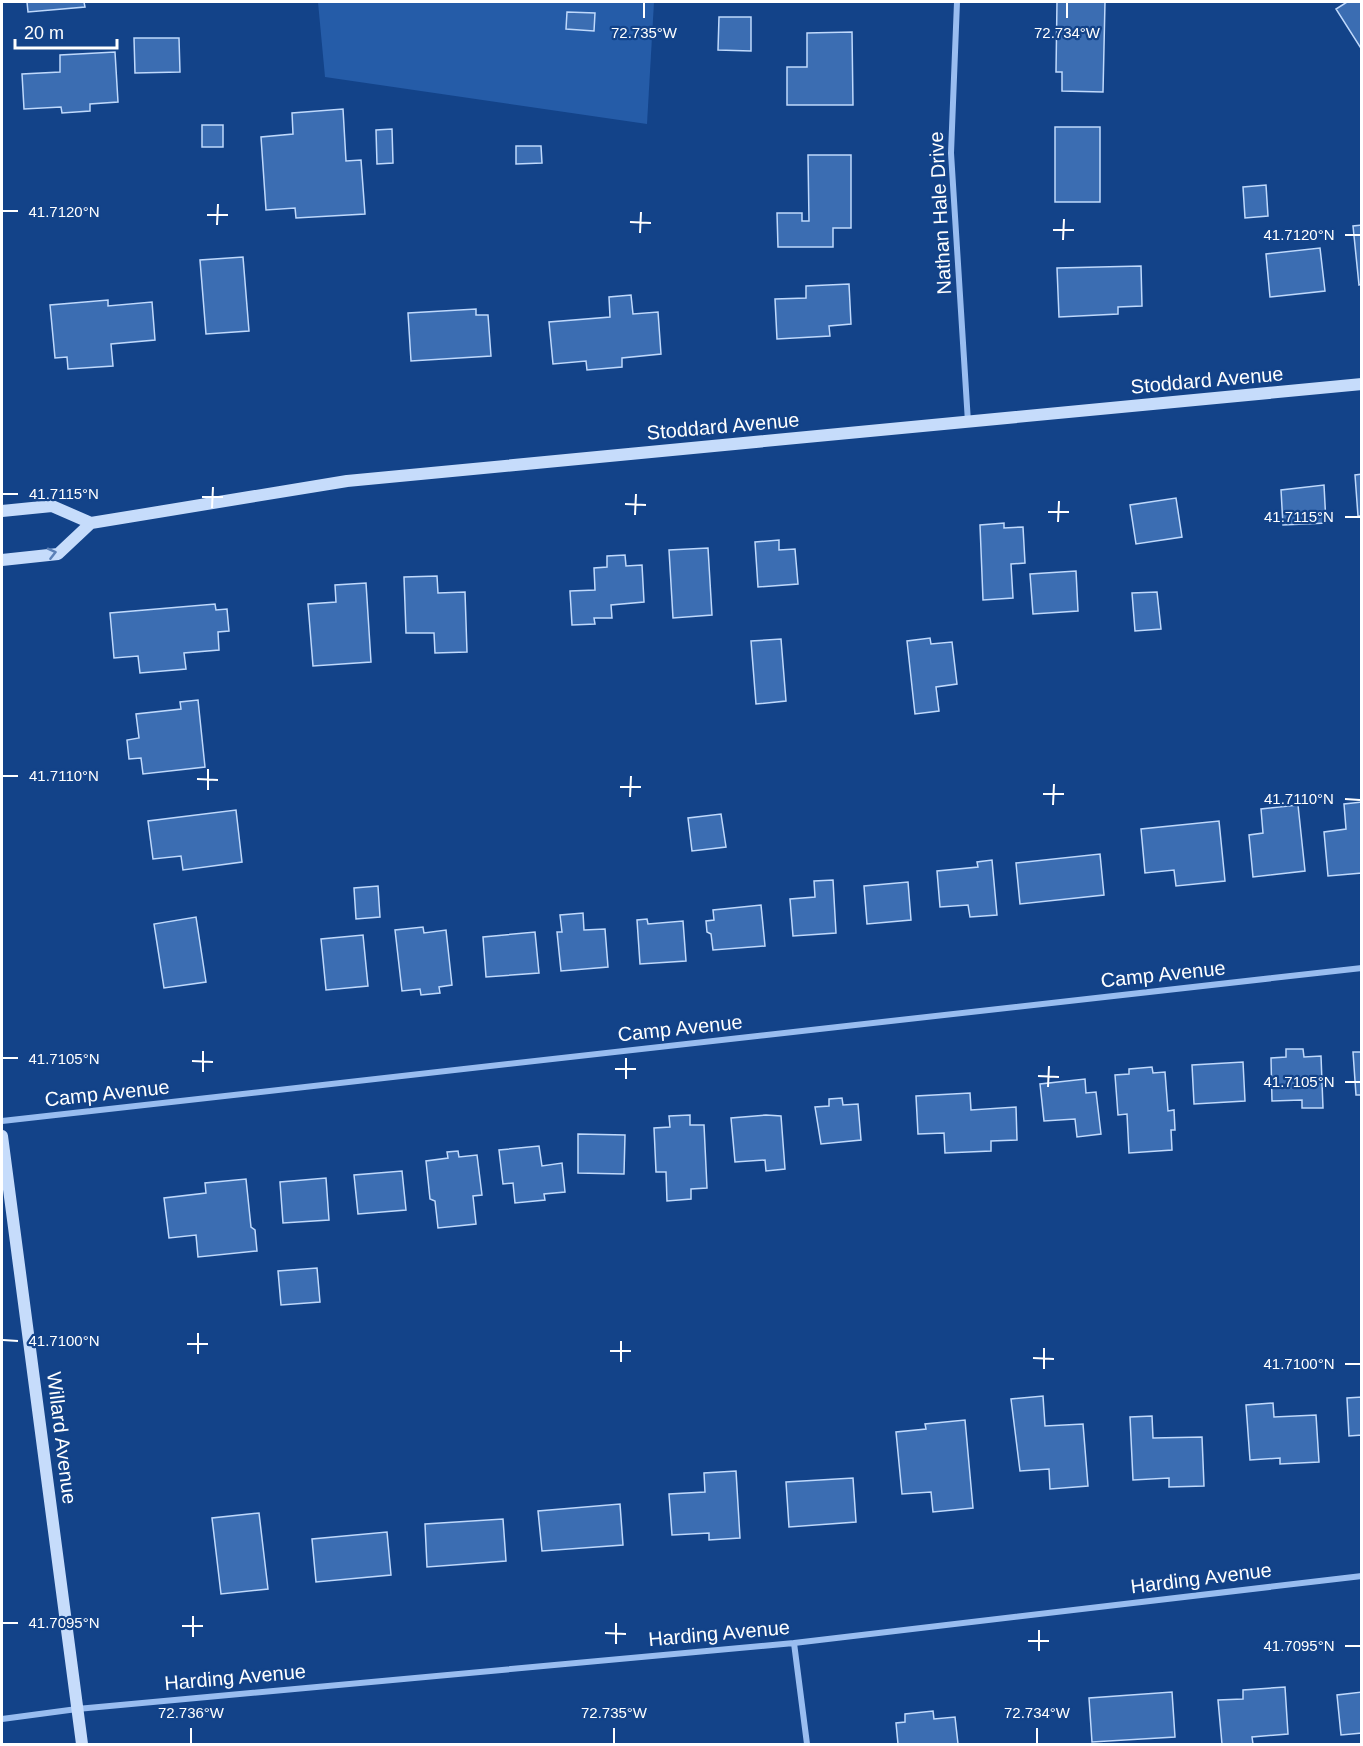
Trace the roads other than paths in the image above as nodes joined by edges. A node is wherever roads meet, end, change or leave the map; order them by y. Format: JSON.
{"nodes":[{"id":1,"x":957,"y":2,"type":"edge"},
{"id":2,"x":1362,"y":384,"type":"edge"},
{"id":3,"x":968,"y":422,"type":"junction"},
{"id":4,"x":2,"y":511,"type":"edge"},
{"id":5,"x":91,"y":523,"type":"junction"},
{"id":6,"x":2,"y":560,"type":"edge"},
{"id":7,"x":1362,"y":968,"type":"edge"},
{"id":8,"x":2,"y":1121,"type":"edge"},
{"id":9,"x":2,"y":1136,"type":"edge"},
{"id":10,"x":1362,"y":1576,"type":"edge"},
{"id":11,"x":794,"y":1643,"type":"junction"},
{"id":12,"x":77,"y":1709,"type":"junction"},
{"id":13,"x":2,"y":1719,"type":"edge"},
{"id":14,"x":82,"y":1744,"type":"edge"},
{"id":15,"x":807,"y":1744,"type":"edge"}],
"edges":[{"from":1,"to":3,"type":"street","name":"Nathan Hale Drive"},
{"from":2,"to":3,"type":"street","name":"Stoddard Avenue"},
{"from":3,"to":5,"type":"street","name":"Stoddard Avenue"},
{"from":4,"to":5,"type":"street"},
{"from":6,"to":5,"type":"street","one_way":true},
{"from":7,"to":8,"type":"street","name":"Camp Avenue"},
{"from":9,"to":12,"type":"street","name":"Willard Avenue"},
{"from":10,"to":11,"type":"street","name":"Harding Avenue"},
{"from":11,"to":12,"type":"street","name":"Harding Avenue"},
{"from":11,"to":15,"type":"street"},
{"from":12,"to":13,"type":"street","name":"Harding Avenue"},
{"from":12,"to":14,"type":"street","name":"Willard Avenue"}]}
